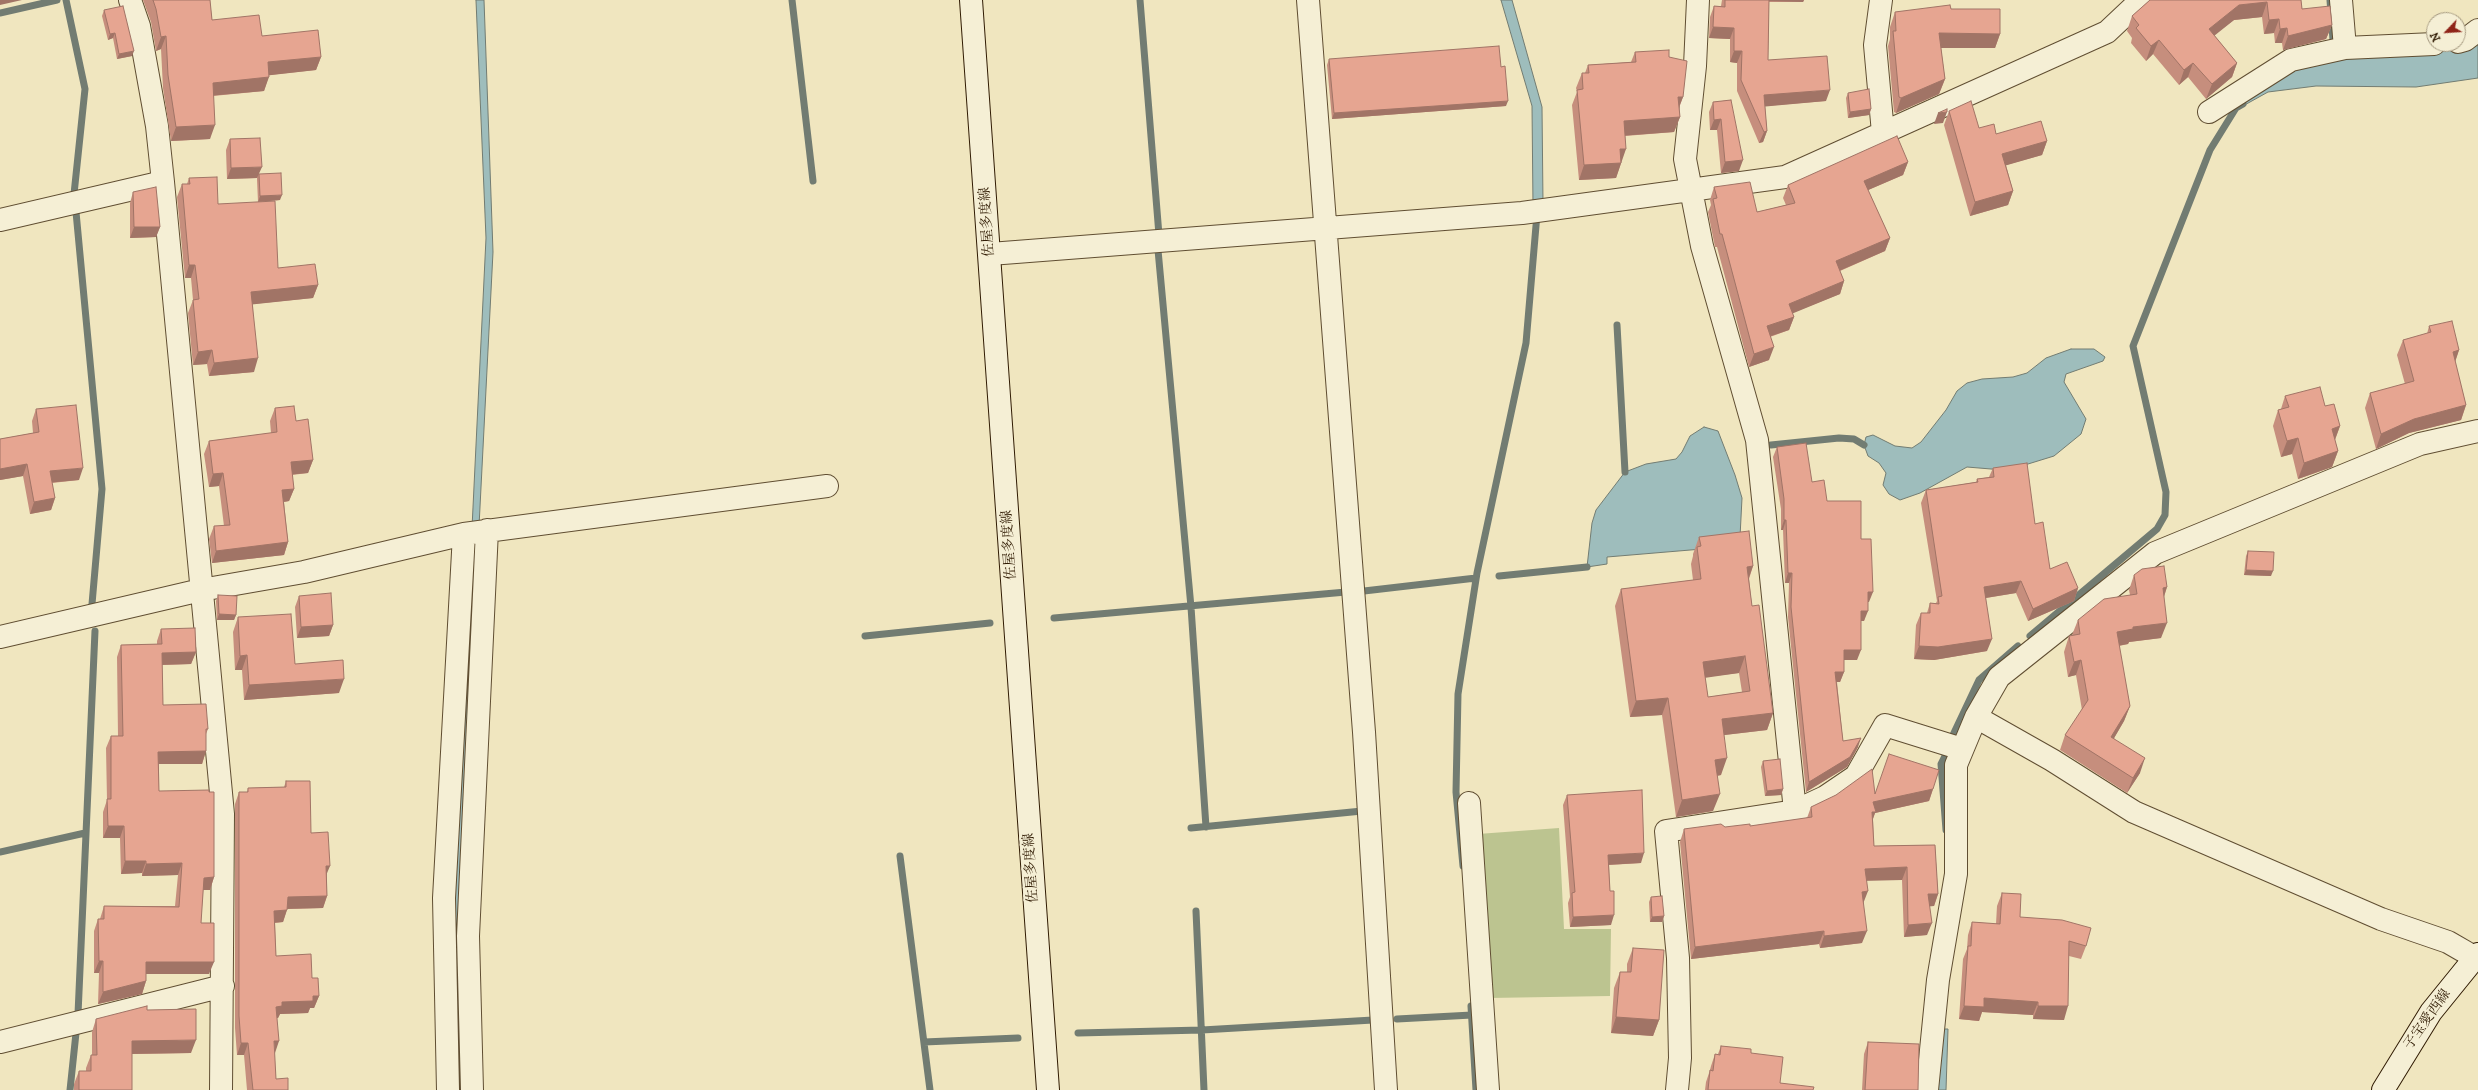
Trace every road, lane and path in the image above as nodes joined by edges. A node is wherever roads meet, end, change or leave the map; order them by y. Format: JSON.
{"nodes":[{"id":1,"x":130,"y":0,"type":"edge"},
{"id":2,"x":971,"y":0,"type":"edge"},
{"id":3,"x":1308,"y":0,"type":"edge"},
{"id":4,"x":1698,"y":0,"type":"edge"},
{"id":5,"x":1881,"y":0,"type":"edge"},
{"id":6,"x":2142,"y":0,"type":"edge"},
{"id":7,"x":2341,"y":0,"type":"edge"},
{"id":8,"x":2478,"y":30,"type":"edge"},
{"id":9,"x":2466,"y":40,"type":"edge"},
{"id":10,"x":2426,"y":44,"type":"edge"},
{"id":11,"x":2344,"y":48,"type":"junction"},
{"id":12,"x":2209,"y":112,"type":"dead end"},
{"id":13,"x":1883,"y":133,"type":"junction"},
{"id":14,"x":163,"y":182,"type":"junction"},
{"id":15,"x":1690,"y":188,"type":"junction"},
{"id":16,"x":0,"y":220,"type":"edge"},
{"id":17,"x":1327,"y":227,"type":"junction"},
{"id":18,"x":990,"y":254,"type":"junction"},
{"id":19,"x":2478,"y":431,"type":"edge"},
{"id":20,"x":827,"y":486,"type":"dead end"},
{"id":21,"x":476,"y":532,"type":"junction"},
{"id":22,"x":201,"y":590,"type":"junction"},
{"id":23,"x":0,"y":637,"type":"edge"},
{"id":24,"x":1976,"y":717,"type":"junction"},
{"id":25,"x":1962,"y":749,"type":"junction"},
{"id":26,"x":1469,"y":803,"type":"dead end"},
{"id":27,"x":1795,"y":811,"type":"junction"},
{"id":28,"x":456,"y":935,"type":"junction"},
{"id":29,"x":2476,"y":956,"type":"edge"},
{"id":30,"x":223,"y":986,"type":"junction"},
{"id":31,"x":0,"y":1042,"type":"edge"},
{"id":32,"x":221,"y":1090,"type":"edge"},
{"id":33,"x":448,"y":1090,"type":"edge"},
{"id":34,"x":472,"y":1090,"type":"edge"},
{"id":35,"x":1048,"y":1090,"type":"edge"},
{"id":36,"x":1386,"y":1090,"type":"edge"},
{"id":37,"x":1488,"y":1090,"type":"edge"},
{"id":38,"x":1677,"y":1090,"type":"edge"},
{"id":39,"x":1927,"y":1090,"type":"edge"},
{"id":40,"x":2382,"y":1090,"type":"edge"}],
"edges":[{"from":1,"to":14,"type":"street"},
{"from":2,"to":18,"type":"street","name":"佐屋多度線"},
{"from":3,"to":17,"type":"street"},
{"from":4,"to":15,"type":"street"},
{"from":5,"to":13,"type":"street"},
{"from":6,"to":13,"type":"street"},
{"from":7,"to":11,"type":"street"},
{"from":8,"to":9,"type":"street"},
{"from":10,"to":11,"type":"street"},
{"from":11,"to":12,"type":"street"},
{"from":13,"to":15,"type":"street"},
{"from":14,"to":16,"type":"street"},
{"from":14,"to":22,"type":"street"},
{"from":15,"to":17,"type":"street"},
{"from":15,"to":27,"type":"street"},
{"from":17,"to":18,"type":"street"},
{"from":17,"to":36,"type":"street"},
{"from":18,"to":35,"type":"street","name":"佐屋多度線"},
{"from":19,"to":24,"type":"street"},
{"from":20,"to":21,"type":"street"},
{"from":21,"to":22,"type":"street"},
{"from":21,"to":28,"type":"street"},
{"from":22,"to":23,"type":"street"},
{"from":22,"to":30,"type":"street"},
{"from":24,"to":25,"type":"street"},
{"from":24,"to":29,"type":"street"},
{"from":25,"to":27,"type":"street"},
{"from":25,"to":39,"type":"street"},
{"from":26,"to":37,"type":"street"},
{"from":27,"to":38,"type":"street"},
{"from":28,"to":33,"type":"street"},
{"from":28,"to":34,"type":"street"},
{"from":29,"to":40,"type":"street","name":"子宝愛西線"},
{"from":30,"to":31,"type":"street"},
{"from":30,"to":32,"type":"street"}]}
